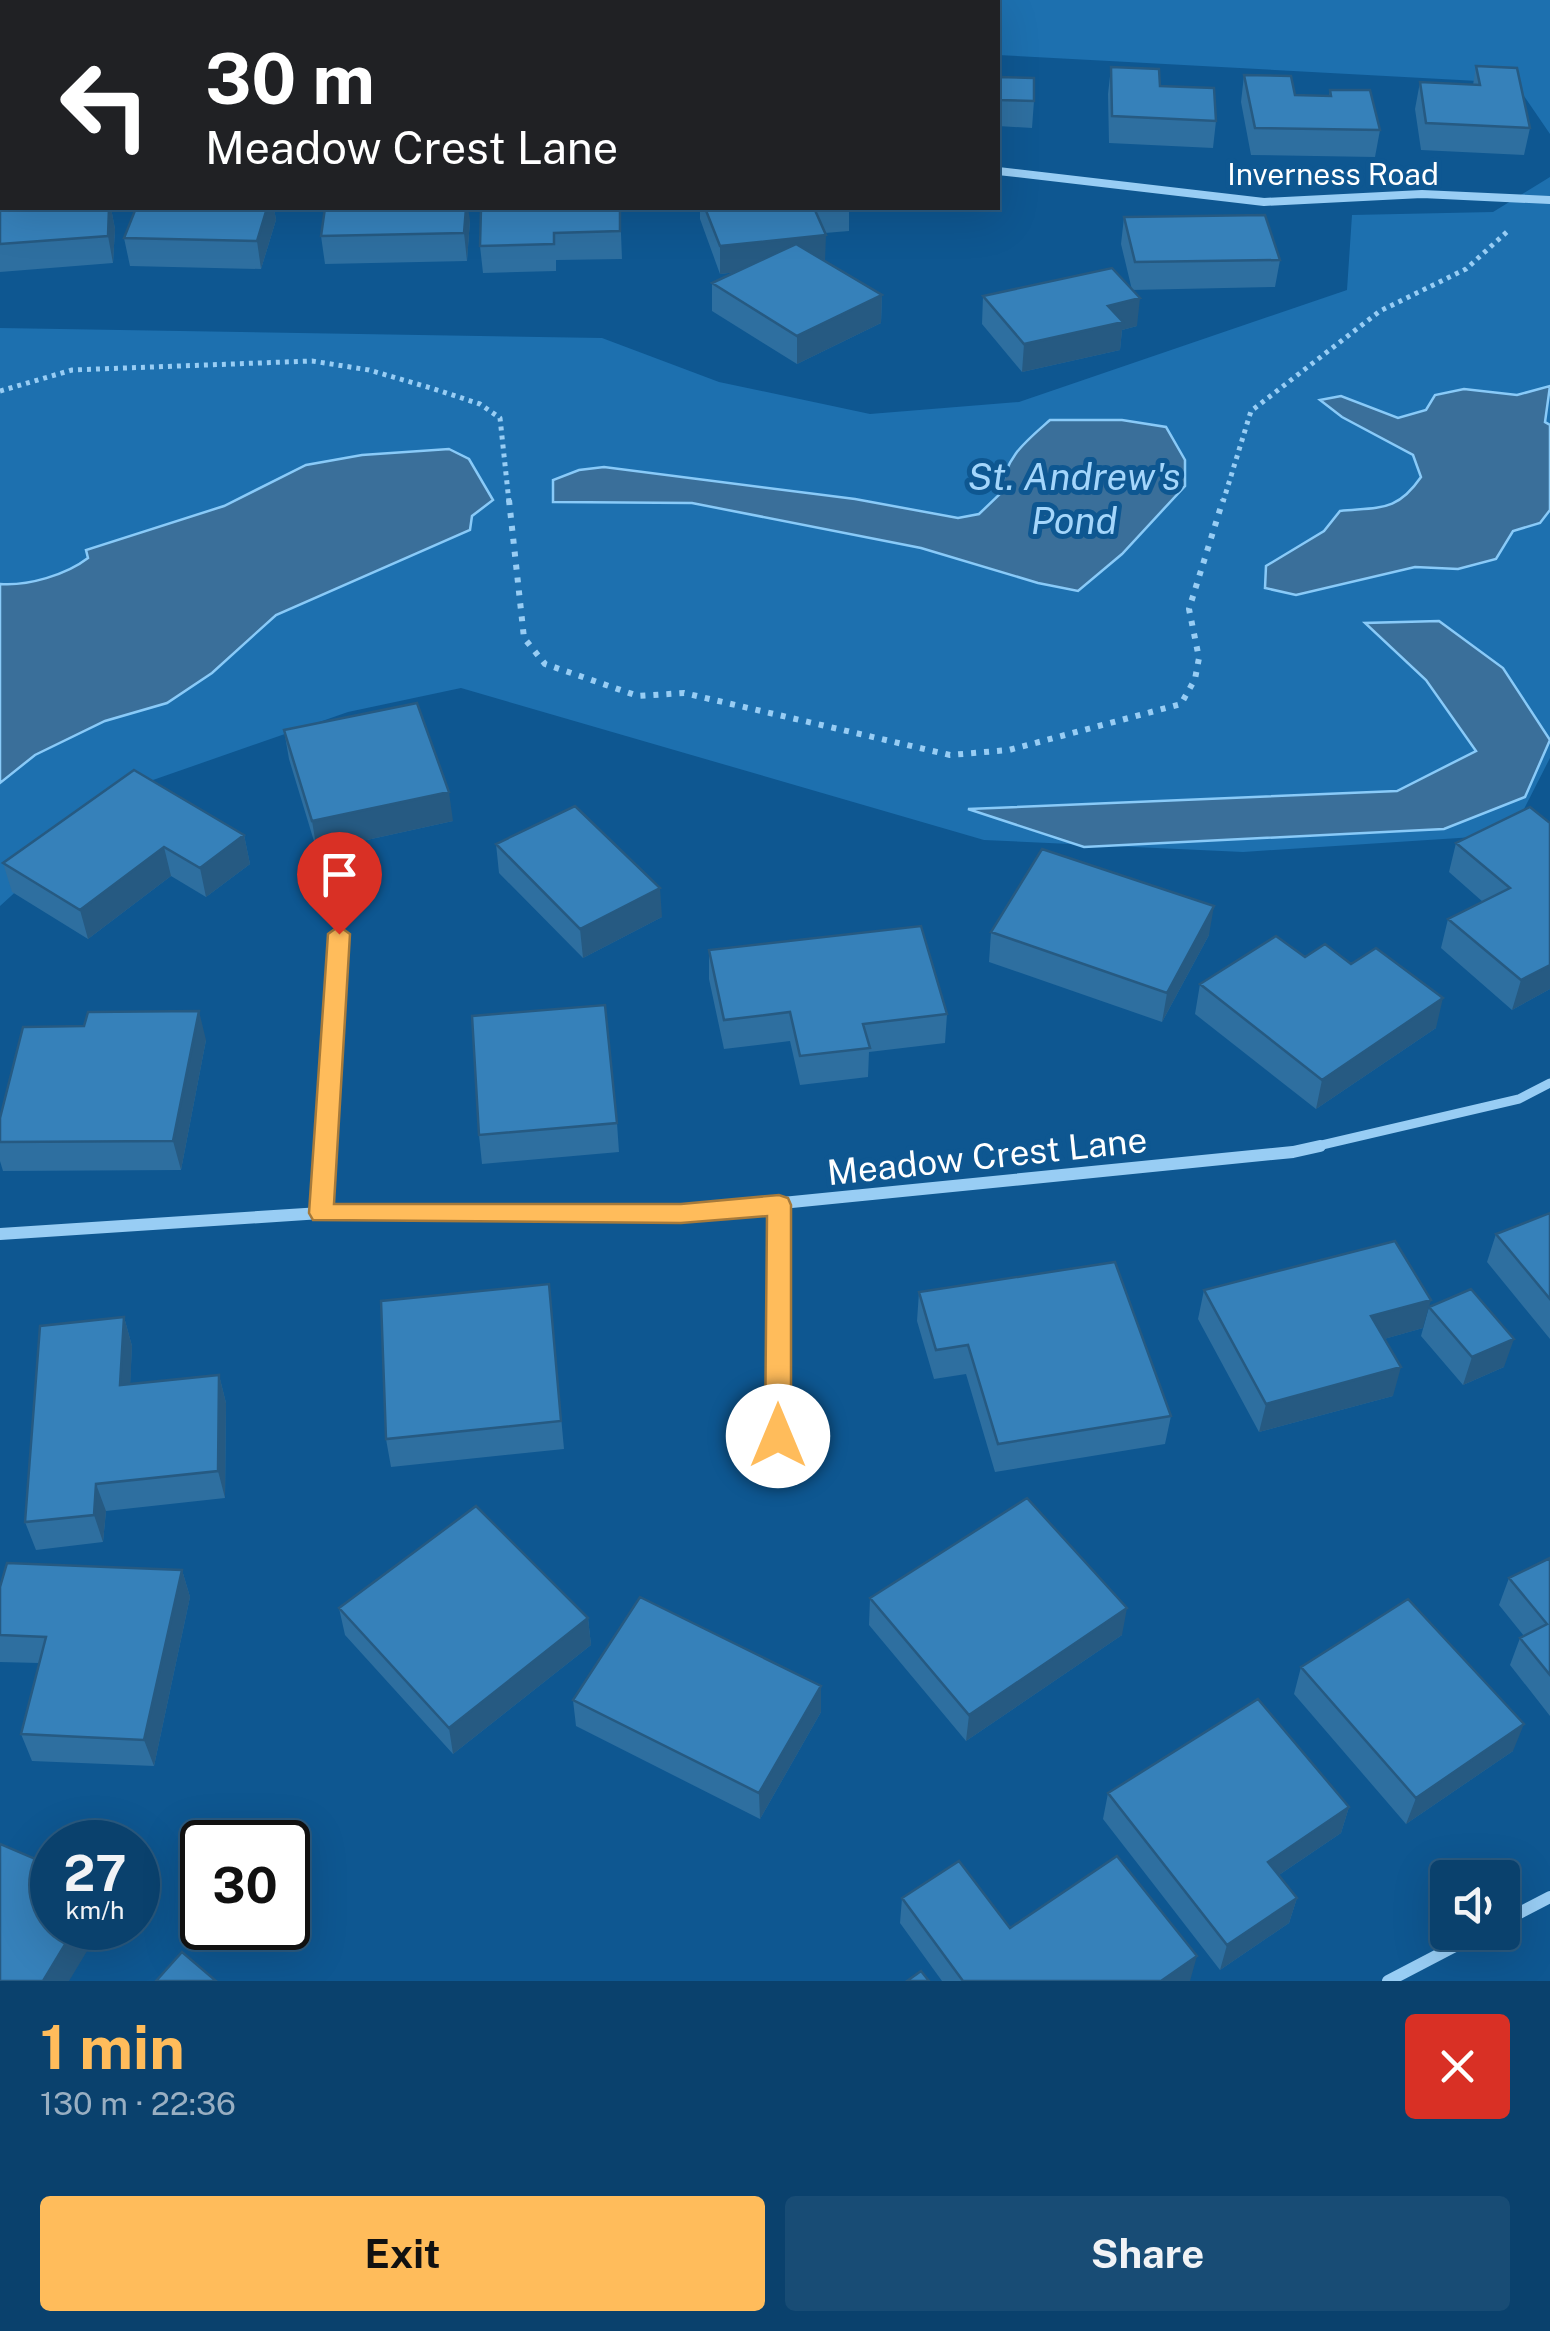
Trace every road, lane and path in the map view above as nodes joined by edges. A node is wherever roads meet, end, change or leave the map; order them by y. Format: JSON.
{"nodes":[{"id":1,"x":1000,"y":171,"type":"edge"},
{"id":2,"x":1550,"y":200,"type":"edge"},
{"id":3,"x":1509,"y":230,"type":"dead end"},
{"id":4,"x":0,"y":391,"type":"edge"},
{"id":5,"x":339,"y":934,"type":"dead end"},
{"id":6,"x":1550,"y":1084,"type":"edge"},
{"id":7,"x":779,"y":1205,"type":"junction"},
{"id":8,"x":322,"y":1213,"type":"junction"},
{"id":9,"x":0,"y":1234,"type":"edge"},
{"id":10,"x":778,"y":1436,"type":"dead end"},
{"id":11,"x":1550,"y":1897,"type":"edge"},
{"id":12,"x":1520,"y":1913,"type":"edge"},
{"id":13,"x":1447,"y":1950,"type":"edge"},
{"id":14,"x":1388,"y":1981,"type":"edge"}],
"edges":[{"from":1,"to":2,"type":"street","name":"Inverness Road"},
{"from":3,"to":4,"type":"path"},
{"from":5,"to":8,"type":"street"},
{"from":6,"to":7,"type":"street","name":"Meadow Crest Lane"},
{"from":7,"to":8,"type":"street","name":"Meadow Crest Lane"},
{"from":7,"to":10,"type":"street"},
{"from":8,"to":9,"type":"street","name":"Meadow Crest Lane"},
{"from":11,"to":12,"type":"street"},
{"from":13,"to":14,"type":"street"}]}
